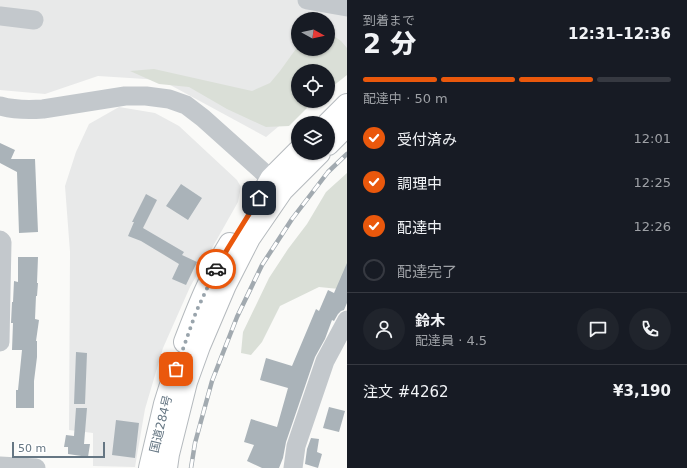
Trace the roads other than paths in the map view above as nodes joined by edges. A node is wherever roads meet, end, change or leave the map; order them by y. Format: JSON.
{"nodes":[{"id":1,"x":307,"y":0,"type":"edge"},
{"id":2,"x":347,"y":7,"type":"edge"},
{"id":3,"x":0,"y":16,"type":"edge"},
{"id":4,"x":34,"y":20,"type":"dead end"},
{"id":5,"x":347,"y":105,"type":"edge"},
{"id":6,"x":0,"y":106,"type":"edge"},
{"id":7,"x":335,"y":117,"type":"edge"},
{"id":8,"x":347,"y":125,"type":"edge"},
{"id":9,"x":335,"y":137,"type":"edge"},
{"id":10,"x":293,"y":160,"type":"edge"},
{"id":11,"x":310,"y":160,"type":"edge"},
{"id":12,"x":277,"y":185,"type":"junction"},
{"id":13,"x":0,"y":240,"type":"edge"},
{"id":14,"x":347,"y":320,"type":"edge"},
{"id":15,"x":0,"y":342,"type":"edge"},
{"id":16,"x":0,"y":466,"type":"edge"},
{"id":17,"x":36,"y":468,"type":"edge"},
{"id":18,"x":150,"y":468,"type":"edge"},
{"id":19,"x":166,"y":468,"type":"edge"},
{"id":20,"x":294,"y":468,"type":"edge"}],
"edges":[{"from":1,"to":2,"type":"street"},
{"from":3,"to":4,"type":"street"},
{"from":5,"to":7,"type":"highway"},
{"from":6,"to":12,"type":"street"},
{"from":8,"to":9,"type":"highway"},
{"from":10,"to":12,"type":"highway","name":"国道284号"},
{"from":11,"to":12,"type":"highway","name":"国道284号"},
{"from":12,"to":18,"type":"highway","name":"国道284号"},
{"from":12,"to":19,"type":"highway","name":"国道284号"},
{"from":13,"to":15,"type":"street"},
{"from":14,"to":20,"type":"street"},
{"from":16,"to":17,"type":"street"}]}
